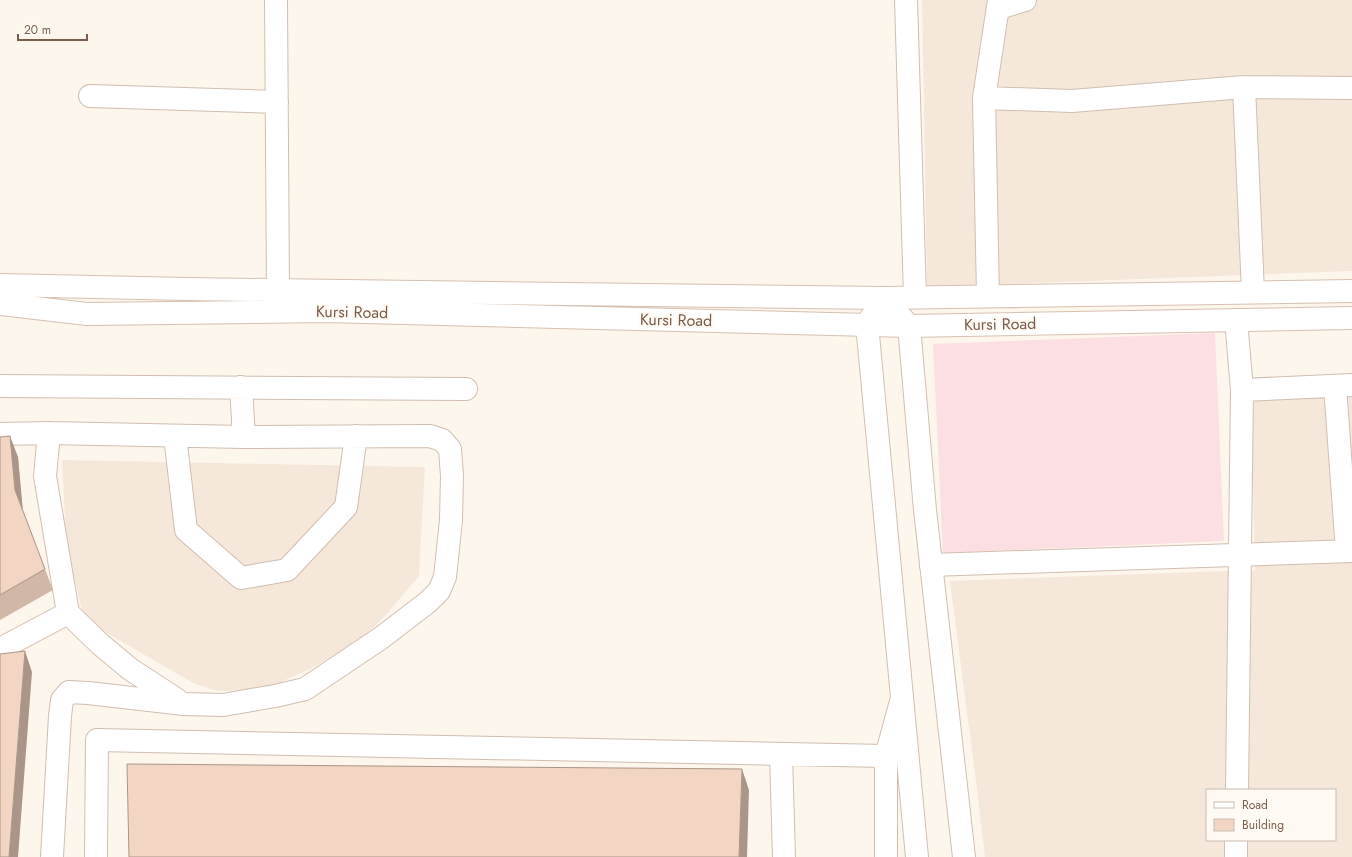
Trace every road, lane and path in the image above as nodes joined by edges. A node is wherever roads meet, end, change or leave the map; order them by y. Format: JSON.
{"nodes":[{"id":1,"x":276,"y":0,"type":"edge"},
{"id":2,"x":906,"y":0,"type":"edge"},
{"id":3,"x":1025,"y":0,"type":"edge"},
{"id":4,"x":999,"y":4,"type":"edge"},
{"id":5,"x":1244,"y":87,"type":"junction"},
{"id":6,"x":1352,"y":88,"type":"edge"},
{"id":7,"x":90,"y":96,"type":"dead end"},
{"id":8,"x":984,"y":98,"type":"junction"},
{"id":9,"x":276,"y":102,"type":"junction"},
{"id":10,"x":0,"y":285,"type":"edge"},
{"id":11,"x":250,"y":289,"type":"junction"},
{"id":12,"x":278,"y":290,"type":"junction"},
{"id":13,"x":1352,"y":291,"type":"edge"},
{"id":14,"x":477,"y":292,"type":"junction"},
{"id":15,"x":1253,"y":292,"type":"junction"},
{"id":16,"x":585,"y":293,"type":"junction"},
{"id":17,"x":988,"y":296,"type":"junction"},
{"id":18,"x":915,"y":297,"type":"junction"},
{"id":19,"x":884,"y":298,"type":"junction"},
{"id":20,"x":0,"y":304,"type":"edge"},
{"id":21,"x":252,"y":312,"type":"junction"},
{"id":22,"x":477,"y":314,"type":"junction"},
{"id":23,"x":584,"y":317,"type":"junction"},
{"id":24,"x":1352,"y":318,"type":"edge"},
{"id":25,"x":1236,"y":320,"type":"junction"},
{"id":26,"x":866,"y":324,"type":"junction"},
{"id":27,"x":909,"y":326,"type":"junction"},
{"id":28,"x":1344,"y":385,"type":"edge"},
{"id":29,"x":0,"y":386,"type":"edge"},
{"id":30,"x":240,"y":387,"type":"junction"},
{"id":31,"x":466,"y":389,"type":"dead end"},
{"id":32,"x":1242,"y":390,"type":"junction"},
{"id":33,"x":49,"y":433,"type":"junction"},
{"id":34,"x":0,"y":434,"type":"edge"},
{"id":35,"x":176,"y":436,"type":"junction"},
{"id":36,"x":356,"y":436,"type":"junction"},
{"id":37,"x":244,"y":437,"type":"junction"},
{"id":38,"x":1350,"y":551,"type":"edge"},
{"id":39,"x":1240,"y":555,"type":"junction"},
{"id":40,"x":932,"y":565,"type":"junction"},
{"id":41,"x":68,"y":613,"type":"junction"},
{"id":42,"x":0,"y":649,"type":"edge"},
{"id":43,"x":902,"y":698,"type":"junction"},
{"id":44,"x":184,"y":704,"type":"junction"},
{"id":45,"x":781,"y":755,"type":"junction"},
{"id":46,"x":886,"y":756,"type":"junction"},
{"id":47,"x":1237,"y":789,"type":"edge"},
{"id":48,"x":1236,"y":841,"type":"edge"},
{"id":49,"x":52,"y":857,"type":"edge"},
{"id":50,"x":96,"y":857,"type":"edge"},
{"id":51,"x":784,"y":857,"type":"edge"},
{"id":52,"x":886,"y":857,"type":"edge"},
{"id":53,"x":917,"y":857,"type":"edge"},
{"id":54,"x":964,"y":857,"type":"edge"},
{"id":55,"x":1236,"y":857,"type":"edge"}],
"edges":[{"from":1,"to":9,"type":"street"},
{"from":2,"to":18,"type":"street"},
{"from":3,"to":4,"type":"street"},
{"from":4,"to":8,"type":"street"},
{"from":5,"to":6,"type":"street"},
{"from":5,"to":8,"type":"street"},
{"from":5,"to":15,"type":"street"},
{"from":7,"to":9,"type":"street"},
{"from":8,"to":17,"type":"street"},
{"from":9,"to":12,"type":"street"},
{"from":10,"to":11,"type":"street","name":"Kursi Road"},
{"from":11,"to":12,"type":"street","name":"Kursi Road"},
{"from":11,"to":21,"type":"street"},
{"from":12,"to":14,"type":"street","name":"Kursi Road"},
{"from":13,"to":15,"type":"street","name":"Kursi Road"},
{"from":14,"to":16,"type":"street","name":"Kursi Road"},
{"from":14,"to":22,"type":"street"},
{"from":15,"to":17,"type":"street","name":"Kursi Road"},
{"from":16,"to":19,"type":"street","name":"Kursi Road"},
{"from":16,"to":23,"type":"street"},
{"from":17,"to":18,"type":"street","name":"Kursi Road"},
{"from":18,"to":19,"type":"street","name":"Kursi Road"},
{"from":19,"to":26,"type":"street"},
{"from":19,"to":27,"type":"street"},
{"from":20,"to":21,"type":"street","name":"Kursi Road"},
{"from":21,"to":22,"type":"street","name":"Kursi Road"},
{"from":22,"to":23,"type":"street","name":"Kursi Road"},
{"from":23,"to":26,"type":"street","name":"Kursi Road"},
{"from":24,"to":25,"type":"street","name":"Kursi Road"},
{"from":25,"to":27,"type":"street","name":"Kursi Road"},
{"from":25,"to":32,"type":"street"},
{"from":26,"to":27,"type":"street","name":"Kursi Road"},
{"from":26,"to":43,"type":"street"},
{"from":27,"to":40,"type":"street"},
{"from":28,"to":32,"type":"street"},
{"from":28,"to":38,"type":"street"},
{"from":29,"to":30,"type":"street"},
{"from":30,"to":31,"type":"street"},
{"from":30,"to":37,"type":"street"},
{"from":32,"to":39,"type":"street"},
{"from":33,"to":34,"type":"street"},
{"from":33,"to":35,"type":"street"},
{"from":33,"to":41,"type":"street"},
{"from":35,"to":36,"type":"street"},
{"from":35,"to":37,"type":"street"},
{"from":36,"to":37,"type":"street"},
{"from":36,"to":44,"type":"street"},
{"from":38,"to":39,"type":"street"},
{"from":39,"to":40,"type":"street"},
{"from":39,"to":47,"type":"street"},
{"from":40,"to":54,"type":"street"},
{"from":41,"to":42,"type":"street"},
{"from":41,"to":44,"type":"street"},
{"from":43,"to":46,"type":"street"},
{"from":43,"to":53,"type":"street"},
{"from":44,"to":49,"type":"street"},
{"from":45,"to":46,"type":"street"},
{"from":45,"to":50,"type":"street"},
{"from":45,"to":51,"type":"street"},
{"from":46,"to":52,"type":"street"},
{"from":48,"to":55,"type":"street"}]}
